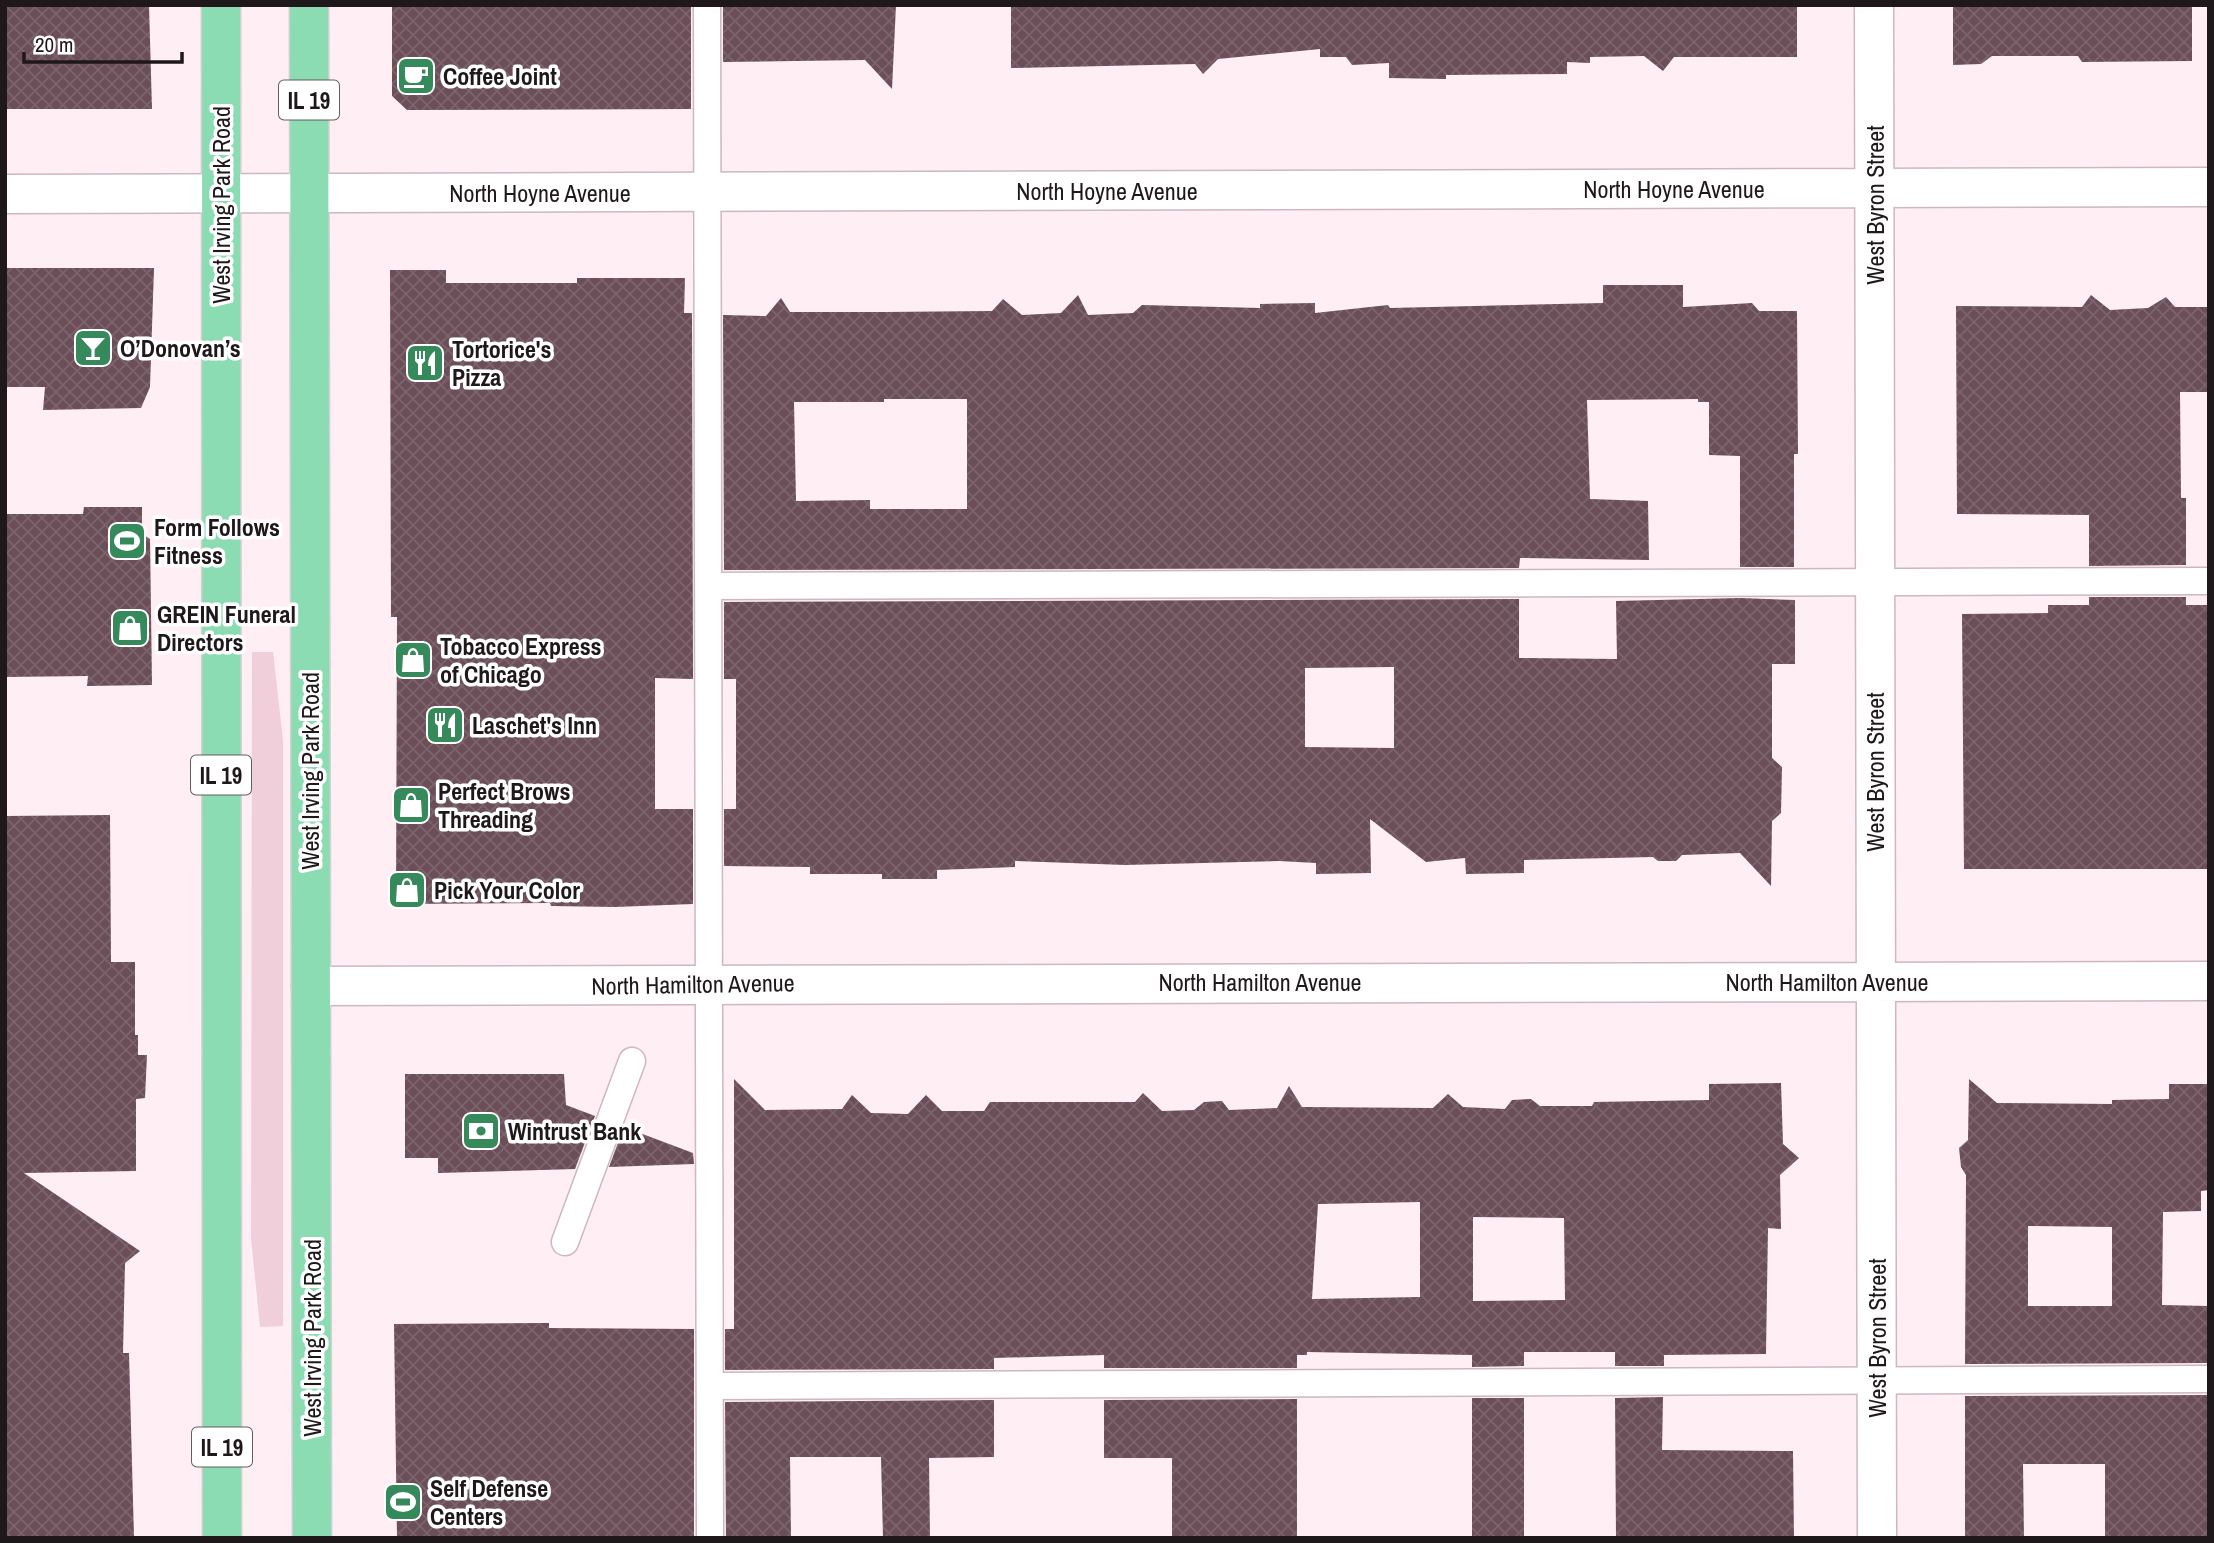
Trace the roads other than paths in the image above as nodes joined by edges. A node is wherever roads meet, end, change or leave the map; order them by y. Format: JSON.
{"nodes":[{"id":1,"x":221,"y":5,"type":"edge"},
{"id":2,"x":309,"y":5,"type":"edge"},
{"id":3,"x":707,"y":5,"type":"edge"},
{"id":4,"x":1874,"y":5,"type":"edge"},
{"id":5,"x":2209,"y":187,"type":"edge"},
{"id":6,"x":1875,"y":188,"type":"junction"},
{"id":7,"x":708,"y":192,"type":"junction"},
{"id":8,"x":5,"y":194,"type":"edge"},
{"id":9,"x":222,"y":194,"type":"junction"},
{"id":10,"x":309,"y":194,"type":"junction"},
{"id":11,"x":2209,"y":581,"type":"edge"},
{"id":12,"x":1875,"y":582,"type":"junction"},
{"id":13,"x":709,"y":586,"type":"junction"},
{"id":14,"x":2209,"y":981,"type":"edge"},
{"id":15,"x":1876,"y":982,"type":"junction"},
{"id":16,"x":709,"y":983,"type":"junction"},
{"id":17,"x":311,"y":986,"type":"junction"},
{"id":18,"x":632,"y":1061,"type":"dead end"},
{"id":19,"x":565,"y":1242,"type":"dead end"},
{"id":20,"x":2209,"y":1379,"type":"edge"},
{"id":21,"x":1877,"y":1381,"type":"junction"},
{"id":22,"x":710,"y":1386,"type":"junction"},
{"id":23,"x":222,"y":1538,"type":"edge"},
{"id":24,"x":312,"y":1538,"type":"edge"},
{"id":25,"x":710,"y":1538,"type":"edge"},
{"id":26,"x":1877,"y":1538,"type":"edge"}],
"edges":[{"from":1,"to":9,"type":"main road","name":"West Irving Park Road","number":"IL 19"},
{"from":2,"to":10,"type":"main road","name":"West Irving Park Road","number":"IL 19"},
{"from":3,"to":7,"type":"lane"},
{"from":4,"to":6,"type":"street","name":"West Byron Street"},
{"from":5,"to":6,"type":"street","name":"North Hoyne Avenue"},
{"from":6,"to":7,"type":"street","name":"North Hoyne Avenue"},
{"from":6,"to":12,"type":"street","name":"West Byron Street"},
{"from":7,"to":10,"type":"street","name":"North Hoyne Avenue"},
{"from":7,"to":13,"type":"lane"},
{"from":8,"to":9,"type":"street","name":"North Hoyne Avenue"},
{"from":9,"to":10,"type":"street","name":"North Hoyne Avenue"},
{"from":9,"to":23,"type":"main road","name":"West Irving Park Road","number":"IL 19"},
{"from":10,"to":17,"type":"main road","name":"West Irving Park Road","number":"IL 19"},
{"from":11,"to":12,"type":"lane"},
{"from":12,"to":13,"type":"lane"},
{"from":12,"to":15,"type":"street","name":"West Byron Street"},
{"from":13,"to":16,"type":"lane"},
{"from":14,"to":15,"type":"street","name":"North Hamilton Avenue"},
{"from":15,"to":16,"type":"street","name":"North Hamilton Avenue"},
{"from":15,"to":21,"type":"street","name":"West Byron Street"},
{"from":16,"to":17,"type":"street","name":"North Hamilton Avenue"},
{"from":16,"to":22,"type":"lane"},
{"from":17,"to":24,"type":"main road","name":"West Irving Park Road","number":"IL 19"},
{"from":18,"to":19,"type":"lane"},
{"from":20,"to":21,"type":"lane"},
{"from":21,"to":22,"type":"lane"},
{"from":21,"to":26,"type":"street","name":"West Byron Street"},
{"from":22,"to":25,"type":"lane"}]}
